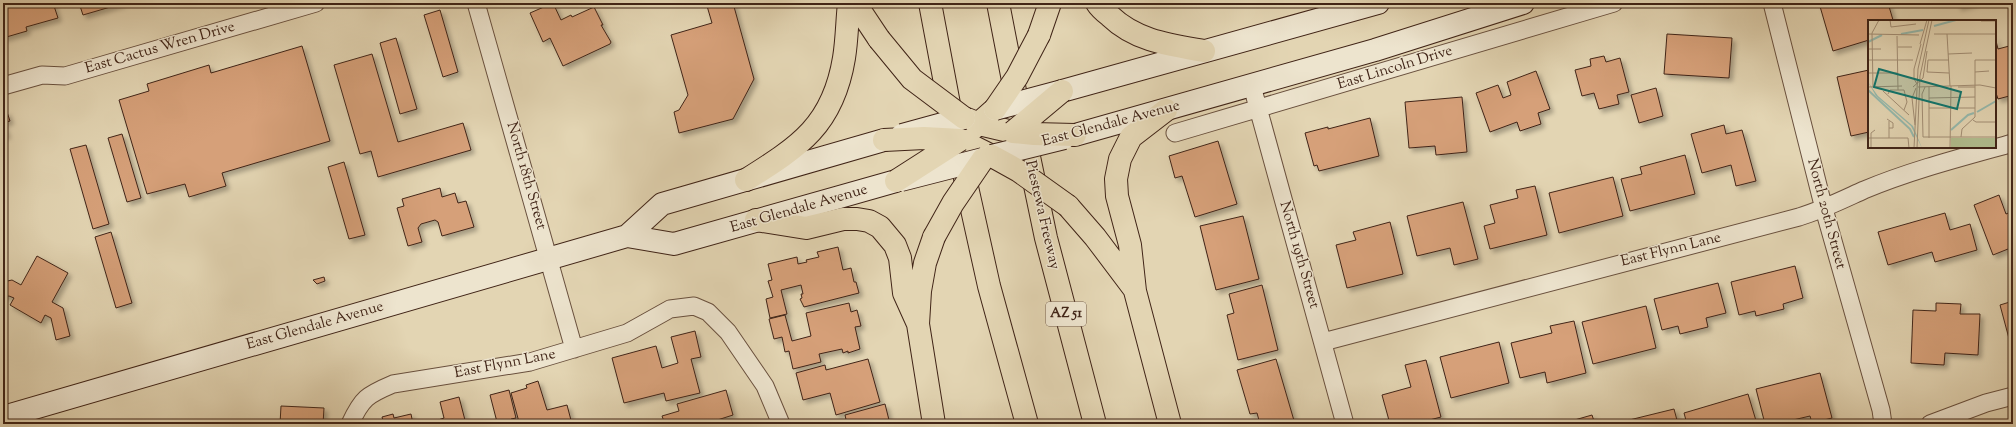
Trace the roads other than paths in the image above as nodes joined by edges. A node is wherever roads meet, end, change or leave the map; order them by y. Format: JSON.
{"nodes":[{"id":1,"x":316,"y":3,"type":"edge"},
{"id":2,"x":476,"y":3,"type":"edge"},
{"id":3,"x":849,"y":3,"type":"edge"},
{"id":4,"x":855,"y":3,"type":"edge"},
{"id":5,"x":930,"y":3,"type":"edge"},
{"id":6,"x":998,"y":3,"type":"edge"},
{"id":7,"x":1050,"y":3,"type":"edge"},
{"id":8,"x":1097,"y":3,"type":"edge"},
{"id":9,"x":1378,"y":3,"type":"edge"},
{"id":10,"x":1523,"y":3,"type":"edge"},
{"id":11,"x":1614,"y":3,"type":"edge"},
{"id":12,"x":1772,"y":3,"type":"edge"},
{"id":13,"x":1204,"y":51,"type":"junction"},
{"id":14,"x":3,"y":86,"type":"edge"},
{"id":15,"x":1252,"y":86,"type":"junction"},
{"id":16,"x":1062,"y":91,"type":"junction"},
{"id":17,"x":995,"y":108,"type":"junction"},
{"id":18,"x":1258,"y":109,"type":"junction"},
{"id":19,"x":1166,"y":110,"type":"junction"},
{"id":20,"x":972,"y":121,"type":"junction"},
{"id":21,"x":1013,"y":132,"type":"junction"},
{"id":22,"x":1176,"y":133,"type":"dead end"},
{"id":23,"x":1075,"y":135,"type":"junction"},
{"id":24,"x":884,"y":140,"type":"junction"},
{"id":25,"x":960,"y":140,"type":"junction"},
{"id":26,"x":2013,"y":143,"type":"edge"},
{"id":27,"x":1996,"y":148,"type":"edge"},
{"id":28,"x":1996,"y":148,"type":"edge"},
{"id":29,"x":987,"y":156,"type":"junction"},
{"id":30,"x":746,"y":180,"type":"junction"},
{"id":31,"x":896,"y":181,"type":"junction"},
{"id":32,"x":1824,"y":209,"type":"junction"},
{"id":33,"x":756,"y":220,"type":"junction"},
{"id":34,"x":627,"y":236,"type":"junction"},
{"id":35,"x":550,"y":259,"type":"junction"},
{"id":36,"x":1135,"y":291,"type":"junction"},
{"id":37,"x":918,"y":324,"type":"junction"},
{"id":38,"x":1323,"y":342,"type":"junction"},
{"id":39,"x":574,"y":349,"type":"junction"},
{"id":40,"x":2013,"y":396,"type":"edge"},
{"id":41,"x":3,"y":417,"type":"edge"},
{"id":42,"x":350,"y":424,"type":"edge"},
{"id":43,"x":781,"y":424,"type":"edge"},
{"id":44,"x":934,"y":424,"type":"edge"},
{"id":45,"x":1026,"y":424,"type":"edge"},
{"id":46,"x":1095,"y":424,"type":"edge"},
{"id":47,"x":1170,"y":424,"type":"edge"},
{"id":48,"x":1345,"y":424,"type":"edge"},
{"id":49,"x":1883,"y":424,"type":"edge"},
{"id":50,"x":1930,"y":424,"type":"edge"}],
"edges":[{"from":1,"to":14,"type":"street","name":"East Cactus Wren Drive"},
{"from":2,"to":35,"type":"street","name":"North 18th Street"},
{"from":3,"to":30,"type":"highway"},
{"from":4,"to":20,"type":"highway","bridge":true},
{"from":5,"to":45,"type":"highway"},
{"from":6,"to":46,"type":"highway","name":"Piestewa Freeway","number":"AZ 51"},
{"from":7,"to":17,"type":"highway","bridge":true},
{"from":8,"to":13,"type":"highway"},
{"from":9,"to":13,"type":"main road","name":"East Glendale Avenue"},
{"from":10,"to":15,"type":"main road","name":"East Glendale Avenue"},
{"from":11,"to":18,"type":"street","name":"East Lincoln Drive"},
{"from":12,"to":32,"type":"street","name":"North 20th Street"},
{"from":13,"to":16,"type":"main road","name":"East Glendale Avenue"},
{"from":15,"to":18,"type":"street","name":"North 19th Street"},
{"from":15,"to":19,"type":"main road","name":"East Glendale Avenue"},
{"from":16,"to":17,"type":"main road","name":"East Glendale Avenue","bridge":true},
{"from":16,"to":21,"type":"highway","bridge":true},
{"from":17,"to":20,"type":"main road","name":"East Glendale Avenue"},
{"from":18,"to":22,"type":"street","name":"East Lincoln Drive"},
{"from":18,"to":38,"type":"street","name":"North 19th Street"},
{"from":19,"to":23,"type":"main road","name":"East Glendale Avenue"},
{"from":19,"to":36,"type":"highway"},
{"from":20,"to":21,"type":"highway"},
{"from":20,"to":24,"type":"main road","name":"East Glendale Avenue","bridge":true},
{"from":20,"to":25,"type":"highway"},
{"from":21,"to":23,"type":"highway","bridge":true},
{"from":21,"to":29,"type":"highway"},
{"from":23,"to":29,"type":"main road","name":"East Glendale Avenue","bridge":true},
{"from":24,"to":25,"type":"highway","bridge":true},
{"from":24,"to":30,"type":"main road","name":"East Glendale Avenue"},
{"from":25,"to":29,"type":"highway"},
{"from":25,"to":31,"type":"highway","bridge":true},
{"from":26,"to":28,"type":"street","name":"East Flynn Lane"},
{"from":27,"to":32,"type":"street","name":"East Flynn Lane"},
{"from":29,"to":31,"type":"main road","name":"East Glendale Avenue","bridge":true},
{"from":29,"to":36,"type":"highway","bridge":true},
{"from":29,"to":37,"type":"highway","bridge":true},
{"from":30,"to":34,"type":"main road","name":"East Glendale Avenue"},
{"from":31,"to":33,"type":"main road","name":"East Glendale Avenue"},
{"from":32,"to":38,"type":"street","name":"East Flynn Lane"},
{"from":32,"to":49,"type":"street","name":"North 20th Street"},
{"from":33,"to":34,"type":"main road","name":"East Glendale Avenue"},
{"from":33,"to":37,"type":"highway"},
{"from":34,"to":35,"type":"main road","name":"East Glendale Avenue"},
{"from":35,"to":39,"type":"street","name":"North 18th Street"},
{"from":35,"to":41,"type":"main road","name":"East Glendale Avenue"},
{"from":36,"to":47,"type":"highway"},
{"from":37,"to":44,"type":"highway"},
{"from":38,"to":48,"type":"street","name":"North 19th Street"},
{"from":39,"to":42,"type":"street","name":"East Flynn Lane"},
{"from":39,"to":43,"type":"street","name":"East Flynn Lane"},
{"from":40,"to":50,"type":"street"}]}
